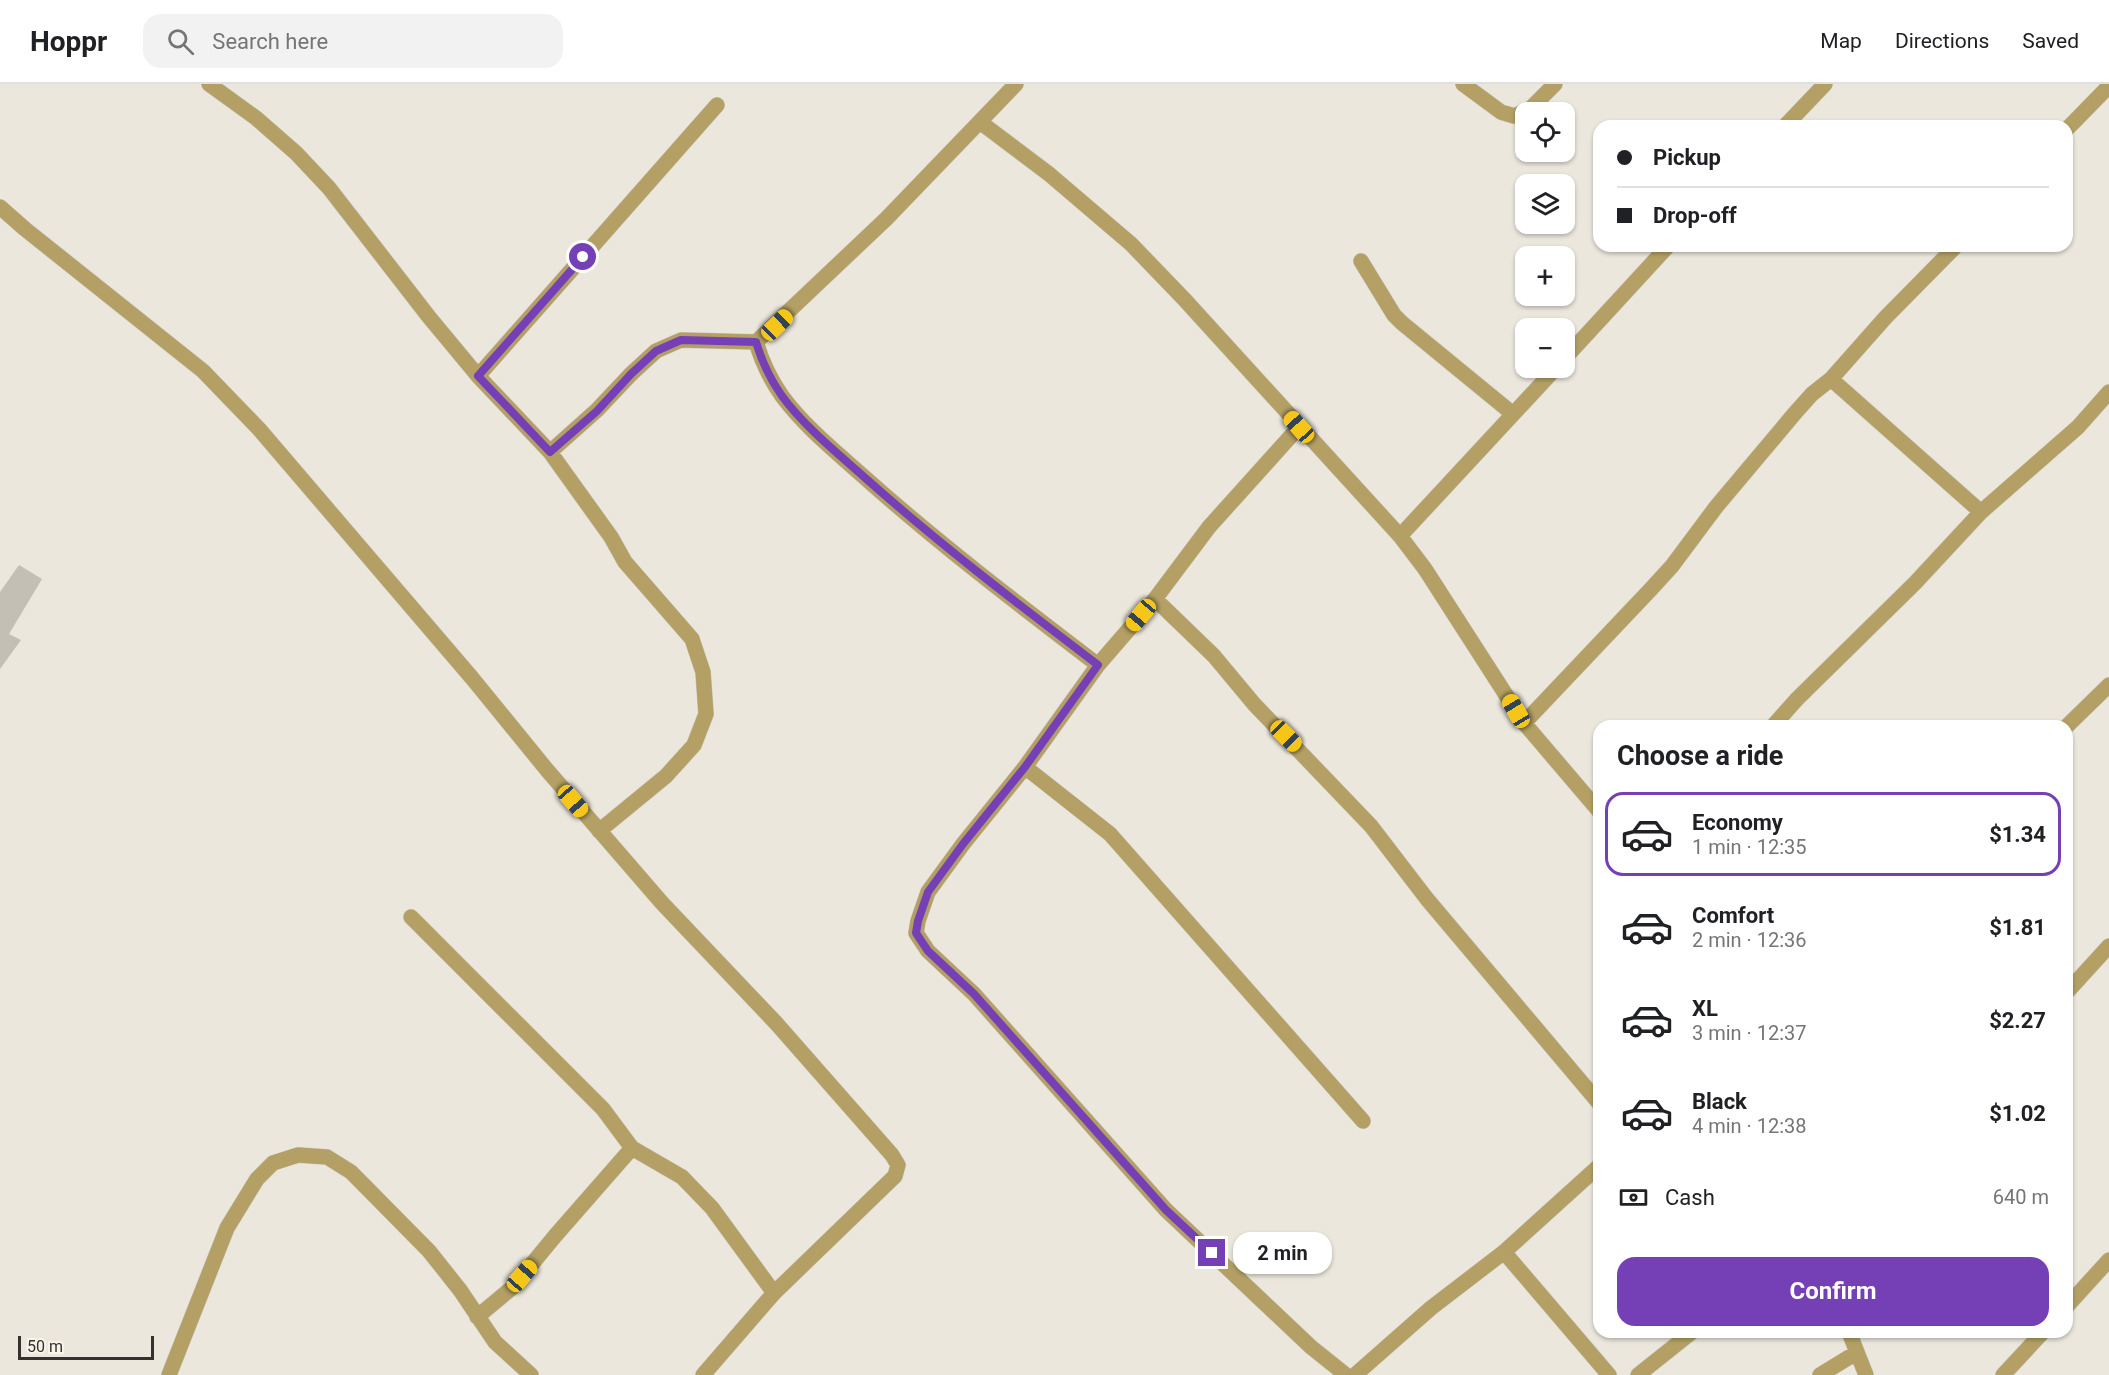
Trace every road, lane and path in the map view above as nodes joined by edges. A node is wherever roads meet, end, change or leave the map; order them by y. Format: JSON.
{"nodes":[{"id":1,"x":209,"y":84,"type":"edge"},
{"id":2,"x":1016,"y":84,"type":"edge"},
{"id":3,"x":1463,"y":84,"type":"edge"},
{"id":4,"x":1555,"y":84,"type":"edge"},
{"id":5,"x":1825,"y":84,"type":"edge"},
{"id":6,"x":2109,"y":86,"type":"edge"},
{"id":7,"x":717,"y":105,"type":"dead end"},
{"id":8,"x":1791,"y":120,"type":"edge"},
{"id":9,"x":980,"y":122,"type":"junction"},
{"id":10,"x":2073,"y":123,"type":"edge"},
{"id":11,"x":0,"y":207,"type":"edge"},
{"id":12,"x":1662,"y":252,"type":"edge"},
{"id":13,"x":1950,"y":252,"type":"edge"},
{"id":14,"x":1361,"y":261,"type":"dead end"},
{"id":15,"x":756,"y":342,"type":"junction"},
{"id":16,"x":1575,"y":347,"type":"edge"},
{"id":17,"x":478,"y":376,"type":"junction"},
{"id":18,"x":1547,"y":378,"type":"edge"},
{"id":19,"x":1831,"y":379,"type":"junction"},
{"id":20,"x":2109,"y":392,"type":"edge"},
{"id":21,"x":1513,"y":414,"type":"junction"},
{"id":22,"x":1299,"y":427,"type":"junction"},
{"id":23,"x":550,"y":452,"type":"junction"},
{"id":24,"x":1981,"y":512,"type":"junction"},
{"id":25,"x":1400,"y":536,"type":"junction"},
{"id":26,"x":1155,"y":599,"type":"junction"},
{"id":27,"x":1098,"y":665,"type":"junction"},
{"id":28,"x":2109,"y":685,"type":"edge"},
{"id":29,"x":1778,"y":720,"type":"edge"},
{"id":30,"x":2073,"y":720,"type":"edge"},
{"id":31,"x":1524,"y":723,"type":"junction"},
{"id":32,"x":1025,"y":767,"type":"junction"},
{"id":33,"x":1593,"y":804,"type":"edge"},
{"id":34,"x":599,"y":831,"type":"junction"},
{"id":35,"x":411,"y":917,"type":"dead end"},
{"id":36,"x":2109,"y":946,"type":"edge"},
{"id":37,"x":2073,"y":985,"type":"edge"},
{"id":38,"x":1593,"y":1095,"type":"edge"},
{"id":39,"x":1363,"y":1121,"type":"dead end"},
{"id":40,"x":632,"y":1148,"type":"junction"},
{"id":41,"x":1593,"y":1171,"type":"edge"},
{"id":42,"x":1504,"y":1252,"type":"junction"},
{"id":43,"x":2109,"y":1260,"type":"edge"},
{"id":44,"x":774,"y":1293,"type":"junction"},
{"id":45,"x":2073,"y":1299,"type":"edge"},
{"id":46,"x":477,"y":1317,"type":"junction"},
{"id":47,"x":1684,"y":1338,"type":"edge"},
{"id":48,"x":1851,"y":1338,"type":"edge"},
{"id":49,"x":2037,"y":1338,"type":"edge"},
{"id":50,"x":1856,"y":1353,"type":"junction"},
{"id":51,"x":169,"y":1375,"type":"edge"},
{"id":52,"x":531,"y":1375,"type":"edge"},
{"id":53,"x":703,"y":1375,"type":"edge"},
{"id":54,"x":1346,"y":1375,"type":"edge"},
{"id":55,"x":1355,"y":1375,"type":"edge"},
{"id":56,"x":1609,"y":1375,"type":"edge"},
{"id":57,"x":1638,"y":1375,"type":"edge"},
{"id":58,"x":1820,"y":1375,"type":"edge"},
{"id":59,"x":1866,"y":1375,"type":"edge"},
{"id":60,"x":2003,"y":1375,"type":"edge"}],
"edges":[{"from":1,"to":17,"type":"street"},
{"from":2,"to":9,"type":"street"},
{"from":3,"to":4,"type":"street"},
{"from":5,"to":8,"type":"street"},
{"from":6,"to":10,"type":"street"},
{"from":7,"to":17,"type":"street"},
{"from":9,"to":15,"type":"street"},
{"from":9,"to":22,"type":"street"},
{"from":11,"to":34,"type":"street"},
{"from":12,"to":16,"type":"street"},
{"from":13,"to":19,"type":"street"},
{"from":14,"to":21,"type":"street"},
{"from":15,"to":23,"type":"street"},
{"from":15,"to":27,"type":"street"},
{"from":17,"to":23,"type":"street"},
{"from":18,"to":21,"type":"street"},
{"from":19,"to":24,"type":"street"},
{"from":19,"to":31,"type":"street"},
{"from":20,"to":24,"type":"street"},
{"from":21,"to":25,"type":"street"},
{"from":22,"to":25,"type":"street"},
{"from":22,"to":26,"type":"street"},
{"from":23,"to":34,"type":"street"},
{"from":24,"to":29,"type":"street"},
{"from":25,"to":31,"type":"street"},
{"from":26,"to":27,"type":"street"},
{"from":26,"to":38,"type":"street"},
{"from":27,"to":32,"type":"street"},
{"from":28,"to":30,"type":"street"},
{"from":31,"to":33,"type":"street"},
{"from":32,"to":39,"type":"street"},
{"from":32,"to":54,"type":"street"},
{"from":34,"to":44,"type":"street"},
{"from":35,"to":40,"type":"street"},
{"from":36,"to":37,"type":"street"},
{"from":40,"to":44,"type":"street"},
{"from":40,"to":46,"type":"street"},
{"from":41,"to":42,"type":"street"},
{"from":42,"to":55,"type":"street"},
{"from":42,"to":56,"type":"street"},
{"from":43,"to":45,"type":"street"},
{"from":44,"to":53,"type":"street"},
{"from":46,"to":51,"type":"street"},
{"from":46,"to":52,"type":"street"},
{"from":47,"to":57,"type":"street"},
{"from":48,"to":50,"type":"street"},
{"from":49,"to":60,"type":"street"},
{"from":50,"to":58,"type":"street"},
{"from":50,"to":59,"type":"street"}]}
